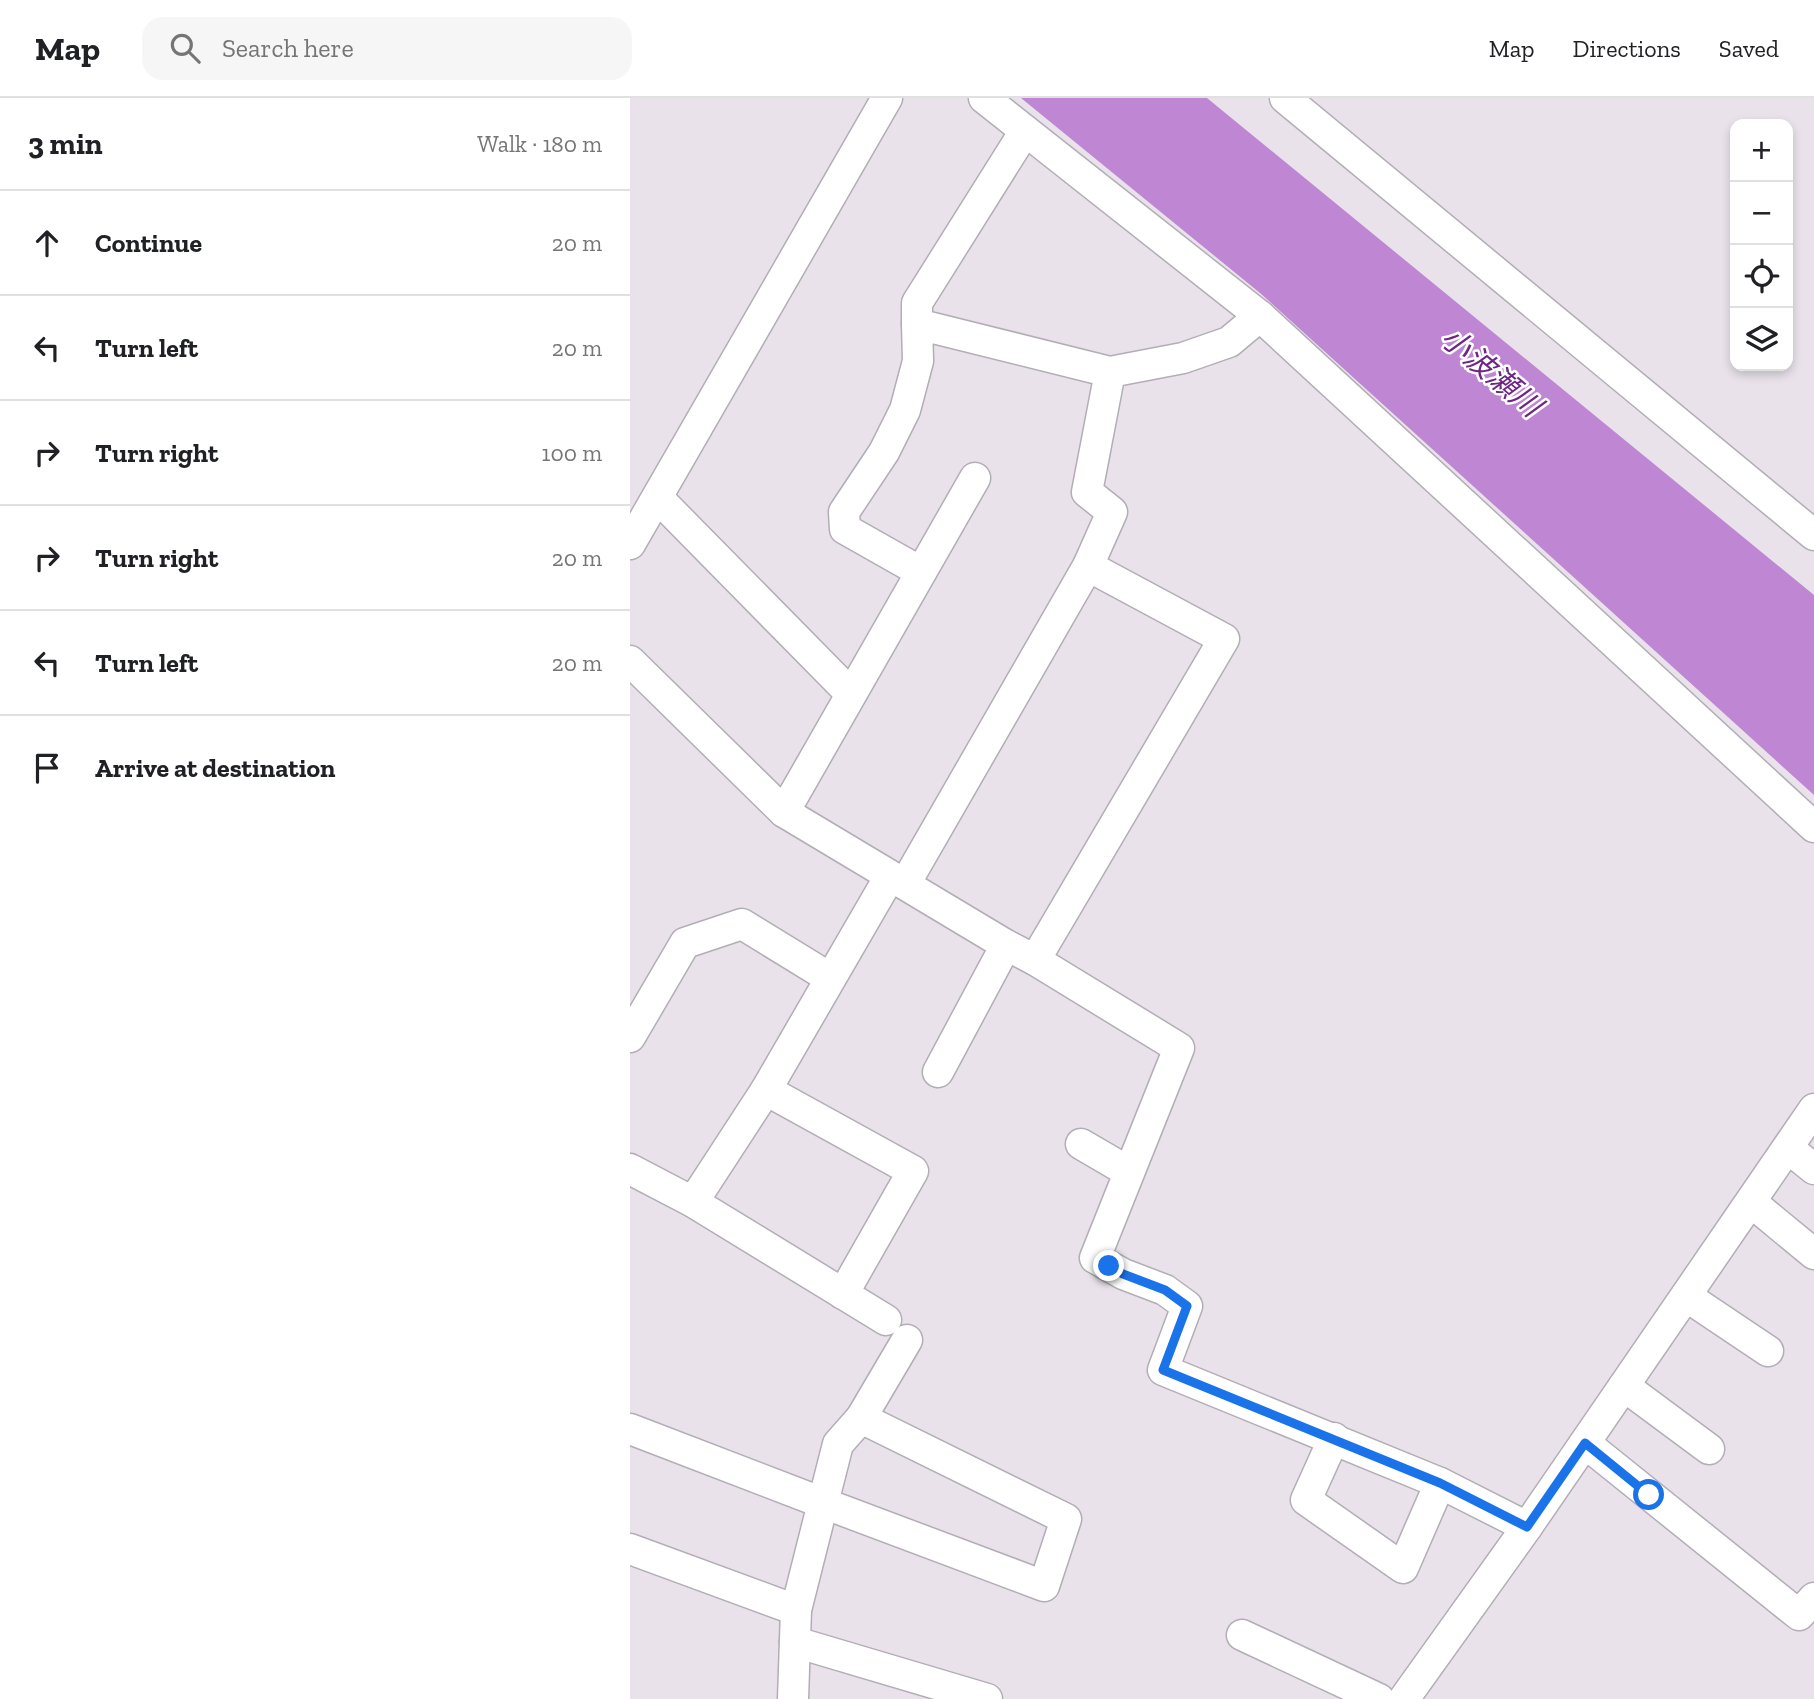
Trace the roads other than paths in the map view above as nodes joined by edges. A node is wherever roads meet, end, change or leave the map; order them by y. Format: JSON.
{"nodes":[{"id":1,"x":887,"y":98,"type":"edge"},
{"id":2,"x":984,"y":98,"type":"edge"},
{"id":3,"x":1285,"y":98,"type":"edge"},
{"id":4,"x":1025,"y":131,"type":"junction"},
{"id":5,"x":1260,"y":316,"type":"junction"},
{"id":6,"x":917,"y":324,"type":"junction"},
{"id":7,"x":1110,"y":372,"type":"junction"},
{"id":8,"x":975,"y":478,"type":"dead end"},
{"id":9,"x":658,"y":498,"type":"junction"},
{"id":10,"x":1814,"y":535,"type":"edge"},
{"id":11,"x":630,"y":544,"type":"edge"},
{"id":12,"x":1088,"y":566,"type":"junction"},
{"id":13,"x":921,"y":572,"type":"junction"},
{"id":14,"x":630,"y":661,"type":"edge"},
{"id":15,"x":850,"y":693,"type":"junction"},
{"id":16,"x":784,"y":812,"type":"junction"},
{"id":17,"x":1814,"y":827,"type":"edge"},
{"id":18,"x":898,"y":880,"type":"junction"},
{"id":19,"x":1006,"y":945,"type":"junction"},
{"id":20,"x":1035,"y":960,"type":"junction"},
{"id":21,"x":830,"y":978,"type":"junction"},
{"id":22,"x":630,"y":1037,"type":"edge"},
{"id":23,"x":938,"y":1072,"type":"dead end"},
{"id":24,"x":765,"y":1090,"type":"junction"},
{"id":25,"x":1814,"y":1108,"type":"edge"},
{"id":26,"x":1081,"y":1144,"type":"dead end"},
{"id":27,"x":1788,"y":1148,"type":"junction"},
{"id":28,"x":630,"y":1169,"type":"edge"},
{"id":29,"x":1814,"y":1169,"type":"edge"},
{"id":30,"x":1129,"y":1172,"type":"junction"},
{"id":31,"x":693,"y":1202,"type":"junction"},
{"id":32,"x":1751,"y":1202,"type":"junction"},
{"id":33,"x":1814,"y":1254,"type":"edge"},
{"id":34,"x":843,"y":1294,"type":"junction"},
{"id":35,"x":1686,"y":1296,"type":"junction"},
{"id":36,"x":886,"y":1320,"type":"dead end"},
{"id":37,"x":907,"y":1340,"type":"dead end"},
{"id":38,"x":1768,"y":1351,"type":"dead end"},
{"id":39,"x":1624,"y":1386,"type":"junction"},
{"id":40,"x":861,"y":1418,"type":"junction"},
{"id":41,"x":630,"y":1429,"type":"edge"},
{"id":42,"x":1334,"y":1438,"type":"junction"},
{"id":43,"x":1585,"y":1443,"type":"junction"},
{"id":44,"x":1709,"y":1449,"type":"dead end"},
{"id":45,"x":1440,"y":1483,"type":"junction"},
{"id":46,"x":823,"y":1503,"type":"junction"},
{"id":47,"x":1527,"y":1527,"type":"junction"},
{"id":48,"x":630,"y":1549,"type":"edge"},
{"id":49,"x":1814,"y":1598,"type":"edge"},
{"id":50,"x":796,"y":1610,"type":"junction"},
{"id":51,"x":1242,"y":1634,"type":"dead end"},
{"id":52,"x":795,"y":1642,"type":"junction"},
{"id":53,"x":793,"y":1699,"type":"edge"},
{"id":54,"x":987,"y":1699,"type":"edge"},
{"id":55,"x":1380,"y":1699,"type":"edge"},
{"id":56,"x":1404,"y":1699,"type":"edge"}],
"edges":[{"from":1,"to":9,"type":"street"},
{"from":2,"to":4,"type":"street"},
{"from":3,"to":10,"type":"street"},
{"from":4,"to":5,"type":"street"},
{"from":4,"to":6,"type":"street"},
{"from":5,"to":7,"type":"street"},
{"from":5,"to":17,"type":"street"},
{"from":6,"to":7,"type":"street"},
{"from":6,"to":13,"type":"street"},
{"from":7,"to":12,"type":"street"},
{"from":8,"to":13,"type":"street"},
{"from":9,"to":11,"type":"street"},
{"from":9,"to":15,"type":"street"},
{"from":12,"to":18,"type":"street"},
{"from":12,"to":20,"type":"street"},
{"from":13,"to":15,"type":"street"},
{"from":14,"to":16,"type":"street"},
{"from":15,"to":16,"type":"street"},
{"from":16,"to":18,"type":"street"},
{"from":18,"to":19,"type":"street"},
{"from":18,"to":21,"type":"street"},
{"from":19,"to":20,"type":"street"},
{"from":19,"to":23,"type":"street"},
{"from":20,"to":30,"type":"street"},
{"from":21,"to":22,"type":"street"},
{"from":21,"to":24,"type":"street"},
{"from":24,"to":31,"type":"street"},
{"from":24,"to":34,"type":"street"},
{"from":25,"to":27,"type":"street"},
{"from":26,"to":30,"type":"street"},
{"from":27,"to":29,"type":"street"},
{"from":27,"to":32,"type":"street"},
{"from":28,"to":31,"type":"street"},
{"from":30,"to":42,"type":"street"},
{"from":31,"to":34,"type":"street"},
{"from":32,"to":33,"type":"street"},
{"from":32,"to":35,"type":"street"},
{"from":34,"to":36,"type":"street"},
{"from":35,"to":38,"type":"street"},
{"from":35,"to":39,"type":"street"},
{"from":37,"to":40,"type":"street"},
{"from":39,"to":43,"type":"street"},
{"from":39,"to":44,"type":"street"},
{"from":40,"to":46,"type":"street"},
{"from":40,"to":46,"type":"street"},
{"from":41,"to":46,"type":"street"},
{"from":42,"to":45,"type":"street"},
{"from":42,"to":45,"type":"street"},
{"from":43,"to":47,"type":"street"},
{"from":43,"to":49,"type":"street"},
{"from":45,"to":47,"type":"street"},
{"from":46,"to":50,"type":"street"},
{"from":47,"to":56,"type":"street"},
{"from":48,"to":50,"type":"street"},
{"from":50,"to":52,"type":"street"},
{"from":51,"to":55,"type":"street"},
{"from":52,"to":53,"type":"street"},
{"from":52,"to":54,"type":"street"}]}
